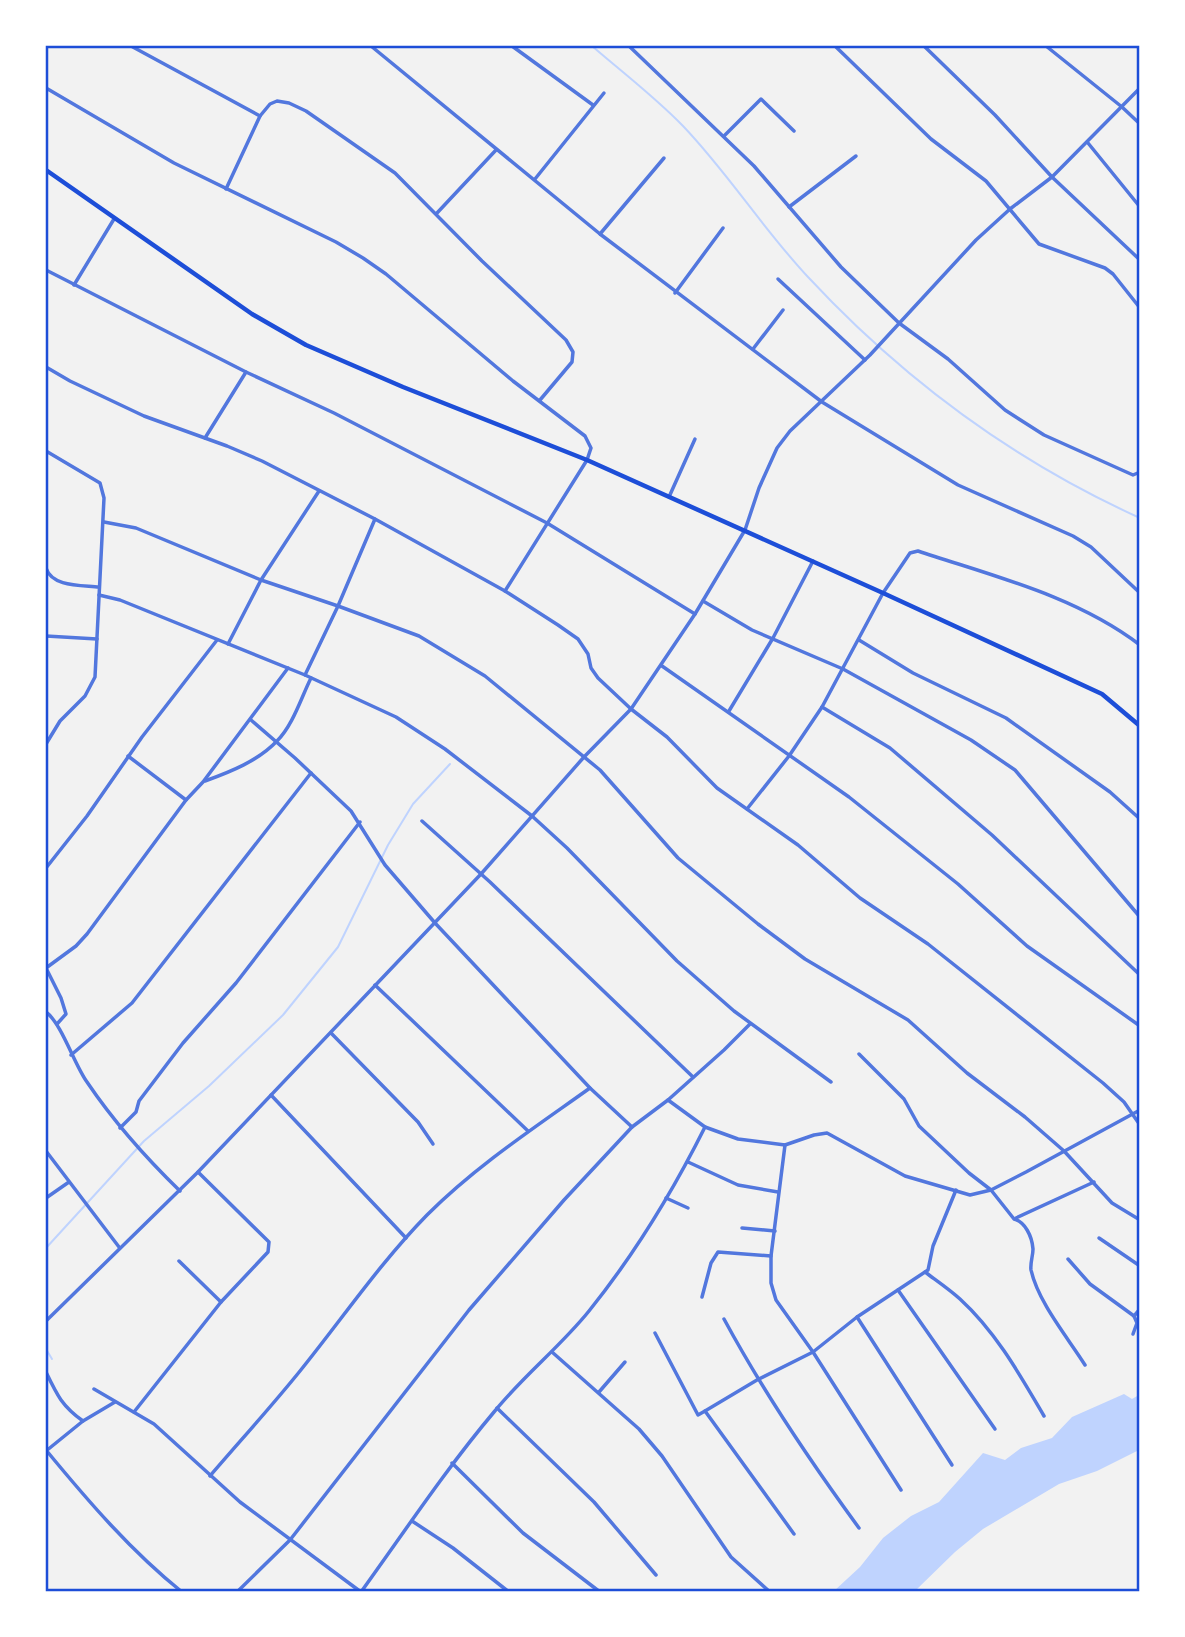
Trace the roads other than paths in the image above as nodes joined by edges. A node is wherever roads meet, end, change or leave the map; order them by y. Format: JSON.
{"nodes":[{"id":1,"x":131,"y":46,"type":"edge"},
{"id":2,"x":371,"y":46,"type":"edge"},
{"id":3,"x":512,"y":46,"type":"edge"},
{"id":4,"x":629,"y":46,"type":"edge"},
{"id":5,"x":835,"y":46,"type":"edge"},
{"id":6,"x":923,"y":46,"type":"edge"},
{"id":7,"x":1046,"y":46,"type":"edge"},
{"id":8,"x":1139,"y":88,"type":"edge"},
{"id":9,"x":46,"y":90,"type":"edge"},
{"id":10,"x":604,"y":93,"type":"dead end"},
{"id":11,"x":593,"y":105,"type":"junction"},
{"id":12,"x":1122,"y":107,"type":"junction"},
{"id":13,"x":260,"y":116,"type":"junction"},
{"id":14,"x":1139,"y":124,"type":"edge"},
{"id":15,"x":794,"y":131,"type":"dead end"},
{"id":16,"x":724,"y":136,"type":"junction"},
{"id":17,"x":1088,"y":143,"type":"junction"},
{"id":18,"x":496,"y":150,"type":"junction"},
{"id":19,"x":856,"y":156,"type":"dead end"},
{"id":20,"x":664,"y":158,"type":"dead end"},
{"id":21,"x":46,"y":170,"type":"edge"},
{"id":22,"x":1052,"y":177,"type":"junction"},
{"id":23,"x":535,"y":179,"type":"junction"},
{"id":24,"x":226,"y":189,"type":"junction"},
{"id":25,"x":789,"y":207,"type":"junction"},
{"id":26,"x":1139,"y":207,"type":"edge"},
{"id":27,"x":1010,"y":209,"type":"junction"},
{"id":28,"x":437,"y":213,"type":"junction"},
{"id":29,"x":114,"y":219,"type":"junction"},
{"id":30,"x":723,"y":228,"type":"dead end"},
{"id":31,"x":600,"y":234,"type":"junction"},
{"id":32,"x":1139,"y":260,"type":"edge"},
{"id":33,"x":46,"y":270,"type":"edge"},
{"id":34,"x":778,"y":279,"type":"dead end"},
{"id":35,"x":74,"y":285,"type":"junction"},
{"id":36,"x":675,"y":293,"type":"junction"},
{"id":37,"x":1139,"y":308,"type":"edge"},
{"id":38,"x":783,"y":310,"type":"dead end"},
{"id":39,"x":899,"y":323,"type":"junction"},
{"id":40,"x":753,"y":349,"type":"junction"},
{"id":41,"x":865,"y":360,"type":"junction"},
{"id":42,"x":46,"y":367,"type":"edge"},
{"id":43,"x":246,"y":372,"type":"junction"},
{"id":44,"x":540,"y":400,"type":"junction"},
{"id":45,"x":822,"y":402,"type":"junction"},
{"id":46,"x":205,"y":438,"type":"junction"},
{"id":47,"x":695,"y":439,"type":"dead end"},
{"id":48,"x":46,"y":451,"type":"edge"},
{"id":49,"x":587,"y":460,"type":"junction"},
{"id":50,"x":1139,"y":472,"type":"edge"},
{"id":51,"x":318,"y":491,"type":"junction"},
{"id":52,"x":669,"y":497,"type":"junction"},
{"id":53,"x":375,"y":519,"type":"junction"},
{"id":54,"x":104,"y":522,"type":"junction"},
{"id":55,"x":547,"y":523,"type":"junction"},
{"id":56,"x":745,"y":530,"type":"junction"},
{"id":57,"x":813,"y":561,"type":"junction"},
{"id":58,"x":46,"y":568,"type":"edge"},
{"id":59,"x":261,"y":580,"type":"junction"},
{"id":60,"x":99,"y":587,"type":"junction"},
{"id":61,"x":505,"y":590,"type":"junction"},
{"id":62,"x":883,"y":593,"type":"junction"},
{"id":63,"x":1139,"y":593,"type":"edge"},
{"id":64,"x":99,"y":595,"type":"junction"},
{"id":65,"x":703,"y":601,"type":"junction"},
{"id":66,"x":338,"y":606,"type":"junction"},
{"id":67,"x":695,"y":614,"type":"junction"},
{"id":68,"x":46,"y":636,"type":"edge"},
{"id":69,"x":773,"y":638,"type":"junction"},
{"id":70,"x":97,"y":639,"type":"junction"},
{"id":71,"x":217,"y":640,"type":"junction"},
{"id":72,"x":859,"y":640,"type":"junction"},
{"id":73,"x":229,"y":644,"type":"junction"},
{"id":74,"x":1139,"y":645,"type":"edge"},
{"id":75,"x":662,"y":666,"type":"junction"},
{"id":76,"x":288,"y":668,"type":"junction"},
{"id":77,"x":843,"y":669,"type":"junction"},
{"id":78,"x":305,"y":675,"type":"junction"},
{"id":79,"x":311,"y":678,"type":"junction"},
{"id":80,"x":822,"y":707,"type":"junction"},
{"id":81,"x":631,"y":709,"type":"junction"},
{"id":82,"x":729,"y":710,"type":"junction"},
{"id":83,"x":251,"y":720,"type":"junction"},
{"id":84,"x":1139,"y":726,"type":"edge"},
{"id":85,"x":277,"y":741,"type":"junction"},
{"id":86,"x":46,"y":744,"type":"edge"},
{"id":87,"x":789,"y":755,"type":"junction"},
{"id":88,"x":128,"y":756,"type":"junction"},
{"id":89,"x":584,"y":757,"type":"junction"},
{"id":90,"x":311,"y":773,"type":"junction"},
{"id":91,"x":203,"y":782,"type":"junction"},
{"id":92,"x":186,"y":800,"type":"junction"},
{"id":93,"x":746,"y":810,"type":"junction"},
{"id":94,"x":532,"y":817,"type":"junction"},
{"id":95,"x":1139,"y":819,"type":"edge"},
{"id":96,"x":422,"y":821,"type":"dead end"},
{"id":97,"x":360,"y":822,"type":"junction"},
{"id":98,"x":46,"y":868,"type":"edge"},
{"id":99,"x":481,"y":874,"type":"junction"},
{"id":100,"x":1139,"y":917,"type":"edge"},
{"id":101,"x":435,"y":923,"type":"junction"},
{"id":102,"x":46,"y":967,"type":"edge"},
{"id":103,"x":1139,"y":975,"type":"edge"},
{"id":104,"x":375,"y":985,"type":"junction"},
{"id":105,"x":46,"y":1012,"type":"edge"},
{"id":106,"x":57,"y":1024,"type":"junction"},
{"id":107,"x":750,"y":1024,"type":"junction"},
{"id":108,"x":1139,"y":1026,"type":"edge"},
{"id":109,"x":331,"y":1033,"type":"junction"},
{"id":110,"x":859,"y":1054,"type":"dead end"},
{"id":111,"x":71,"y":1055,"type":"junction"},
{"id":112,"x":693,"y":1077,"type":"junction"},
{"id":113,"x":831,"y":1082,"type":"dead end"},
{"id":114,"x":590,"y":1088,"type":"junction"},
{"id":115,"x":271,"y":1095,"type":"junction"},
{"id":116,"x":668,"y":1100,"type":"junction"},
{"id":117,"x":1139,"y":1110,"type":"edge"},
{"id":118,"x":1133,"y":1113,"type":"junction"},
{"id":119,"x":1139,"y":1125,"type":"edge"},
{"id":120,"x":632,"y":1127,"type":"junction"},
{"id":121,"x":705,"y":1127,"type":"junction"},
{"id":122,"x":120,"y":1128,"type":"junction"},
{"id":123,"x":528,"y":1131,"type":"junction"},
{"id":124,"x":433,"y":1144,"type":"dead end"},
{"id":125,"x":785,"y":1145,"type":"junction"},
{"id":126,"x":46,"y":1151,"type":"edge"},
{"id":127,"x":1064,"y":1151,"type":"junction"},
{"id":128,"x":688,"y":1162,"type":"junction"},
{"id":129,"x":198,"y":1172,"type":"junction"},
{"id":130,"x":69,"y":1182,"type":"junction"},
{"id":131,"x":1094,"y":1182,"type":"junction"},
{"id":132,"x":991,"y":1189,"type":"junction"},
{"id":133,"x":956,"y":1190,"type":"junction"},
{"id":134,"x":180,"y":1191,"type":"junction"},
{"id":135,"x":778,"y":1192,"type":"junction"},
{"id":136,"x":46,"y":1198,"type":"edge"},
{"id":137,"x":666,"y":1198,"type":"junction"},
{"id":138,"x":688,"y":1208,"type":"dead end"},
{"id":139,"x":1014,"y":1219,"type":"junction"},
{"id":140,"x":1139,"y":1220,"type":"edge"},
{"id":141,"x":742,"y":1228,"type":"dead end"},
{"id":142,"x":775,"y":1231,"type":"junction"},
{"id":143,"x":407,"y":1238,"type":"junction"},
{"id":144,"x":1100,"y":1238,"type":"dead end"},
{"id":145,"x":120,"y":1247,"type":"junction"},
{"id":146,"x":771,"y":1256,"type":"junction"},
{"id":147,"x":1068,"y":1259,"type":"dead end"},
{"id":148,"x":178,"y":1261,"type":"dead end"},
{"id":149,"x":1139,"y":1266,"type":"edge"},
{"id":150,"x":925,"y":1272,"type":"junction"},
{"id":151,"x":898,"y":1290,"type":"junction"},
{"id":152,"x":702,"y":1297,"type":"dead end"},
{"id":153,"x":221,"y":1302,"type":"junction"},
{"id":154,"x":1139,"y":1309,"type":"edge"},
{"id":155,"x":857,"y":1317,"type":"junction"},
{"id":156,"x":1133,"y":1317,"type":"junction"},
{"id":157,"x":724,"y":1319,"type":"dead end"},
{"id":158,"x":46,"y":1321,"type":"edge"},
{"id":159,"x":655,"y":1333,"type":"dead end"},
{"id":160,"x":1133,"y":1334,"type":"dead end"},
{"id":161,"x":552,"y":1352,"type":"junction"},
{"id":162,"x":813,"y":1352,"type":"junction"},
{"id":163,"x":625,"y":1362,"type":"dead end"},
{"id":164,"x":1085,"y":1365,"type":"dead end"},
{"id":165,"x":46,"y":1372,"type":"edge"},
{"id":166,"x":757,"y":1380,"type":"junction"},
{"id":167,"x":94,"y":1389,"type":"dead end"},
{"id":168,"x":599,"y":1392,"type":"junction"},
{"id":169,"x":116,"y":1402,"type":"junction"},
{"id":170,"x":497,"y":1408,"type":"junction"},
{"id":171,"x":134,"y":1412,"type":"junction"},
{"id":172,"x":705,"y":1412,"type":"junction"},
{"id":173,"x":1044,"y":1416,"type":"dead end"},
{"id":174,"x":83,"y":1421,"type":"junction"},
{"id":175,"x":995,"y":1429,"type":"dead end"},
{"id":176,"x":46,"y":1450,"type":"edge"},
{"id":177,"x":452,"y":1463,"type":"junction"},
{"id":178,"x":952,"y":1465,"type":"dead end"},
{"id":179,"x":210,"y":1476,"type":"junction"},
{"id":180,"x":901,"y":1490,"type":"dead end"},
{"id":181,"x":412,"y":1521,"type":"junction"},
{"id":182,"x":859,"y":1528,"type":"dead end"},
{"id":183,"x":794,"y":1534,"type":"dead end"},
{"id":184,"x":290,"y":1540,"type":"junction"},
{"id":185,"x":656,"y":1575,"type":"dead end"},
{"id":186,"x":182,"y":1591,"type":"edge"},
{"id":187,"x":237,"y":1591,"type":"edge"},
{"id":188,"x":361,"y":1591,"type":"edge"},
{"id":189,"x":509,"y":1591,"type":"edge"},
{"id":190,"x":600,"y":1591,"type":"edge"},
{"id":191,"x":769,"y":1591,"type":"edge"}],
"edges":[{"from":1,"to":13,"type":"street"},
{"from":2,"to":18,"type":"street"},
{"from":3,"to":11,"type":"street"},
{"from":4,"to":16,"type":"street"},
{"from":5,"to":27,"type":"street"},
{"from":6,"to":22,"type":"street"},
{"from":7,"to":12,"type":"street"},
{"from":8,"to":12,"type":"street"},
{"from":9,"to":24,"type":"street"},
{"from":10,"to":11,"type":"street"},
{"from":11,"to":23,"type":"street"},
{"from":12,"to":14,"type":"street"},
{"from":12,"to":17,"type":"street"},
{"from":13,"to":24,"type":"street"},
{"from":13,"to":28,"type":"street"},
{"from":15,"to":16,"type":"street"},
{"from":16,"to":25,"type":"street"},
{"from":17,"to":22,"type":"street"},
{"from":17,"to":26,"type":"street"},
{"from":18,"to":23,"type":"street"},
{"from":18,"to":28,"type":"street"},
{"from":19,"to":25,"type":"street"},
{"from":20,"to":31,"type":"street"},
{"from":21,"to":29,"type":"main road"},
{"from":22,"to":27,"type":"street"},
{"from":22,"to":32,"type":"street"},
{"from":23,"to":31,"type":"street"},
{"from":24,"to":44,"type":"street"},
{"from":25,"to":39,"type":"street"},
{"from":27,"to":37,"type":"street"},
{"from":27,"to":39,"type":"street"},
{"from":28,"to":44,"type":"street"},
{"from":29,"to":35,"type":"street"},
{"from":29,"to":49,"type":"main road"},
{"from":30,"to":36,"type":"street"},
{"from":31,"to":36,"type":"street"},
{"from":33,"to":35,"type":"street"},
{"from":34,"to":41,"type":"street"},
{"from":35,"to":43,"type":"street"},
{"from":36,"to":40,"type":"street"},
{"from":38,"to":40,"type":"street"},
{"from":39,"to":41,"type":"street"},
{"from":39,"to":50,"type":"street"},
{"from":40,"to":45,"type":"street"},
{"from":41,"to":45,"type":"street"},
{"from":42,"to":46,"type":"street"},
{"from":43,"to":46,"type":"street"},
{"from":43,"to":55,"type":"street"},
{"from":44,"to":49,"type":"street"},
{"from":45,"to":56,"type":"street"},
{"from":45,"to":63,"type":"street"},
{"from":46,"to":51,"type":"street"},
{"from":47,"to":52,"type":"street"},
{"from":48,"to":54,"type":"street"},
{"from":49,"to":52,"type":"main road"},
{"from":49,"to":55,"type":"street"},
{"from":51,"to":53,"type":"street"},
{"from":51,"to":59,"type":"street"},
{"from":52,"to":56,"type":"main road"},
{"from":53,"to":61,"type":"street"},
{"from":53,"to":66,"type":"street"},
{"from":54,"to":59,"type":"street"},
{"from":54,"to":60,"type":"street"},
{"from":55,"to":61,"type":"street"},
{"from":55,"to":67,"type":"street"},
{"from":56,"to":57,"type":"main road"},
{"from":56,"to":65,"type":"street"},
{"from":57,"to":62,"type":"main road"},
{"from":57,"to":69,"type":"street"},
{"from":58,"to":60,"type":"street"},
{"from":59,"to":66,"type":"street"},
{"from":59,"to":73,"type":"street"},
{"from":60,"to":64,"type":"street"},
{"from":61,"to":81,"type":"street"},
{"from":62,"to":72,"type":"street"},
{"from":62,"to":74,"type":"street"},
{"from":62,"to":84,"type":"main road"},
{"from":64,"to":70,"type":"street"},
{"from":64,"to":71,"type":"street"},
{"from":65,"to":67,"type":"street"},
{"from":65,"to":69,"type":"street"},
{"from":66,"to":78,"type":"street"},
{"from":66,"to":89,"type":"street"},
{"from":67,"to":75,"type":"street"},
{"from":68,"to":70,"type":"street"},
{"from":69,"to":77,"type":"street"},
{"from":69,"to":82,"type":"street"},
{"from":70,"to":86,"type":"street"},
{"from":71,"to":73,"type":"street"},
{"from":71,"to":88,"type":"street"},
{"from":72,"to":77,"type":"street"},
{"from":72,"to":95,"type":"street"},
{"from":73,"to":76,"type":"street"},
{"from":75,"to":81,"type":"street"},
{"from":75,"to":82,"type":"street"},
{"from":76,"to":78,"type":"street"},
{"from":76,"to":83,"type":"street"},
{"from":77,"to":80,"type":"street"},
{"from":77,"to":100,"type":"street"},
{"from":78,"to":79,"type":"street"},
{"from":79,"to":85,"type":"street"},
{"from":79,"to":94,"type":"street"},
{"from":80,"to":87,"type":"street"},
{"from":80,"to":103,"type":"street"},
{"from":81,"to":89,"type":"street"},
{"from":81,"to":93,"type":"street"},
{"from":82,"to":87,"type":"street"},
{"from":83,"to":85,"type":"street"},
{"from":83,"to":91,"type":"street"},
{"from":85,"to":90,"type":"street"},
{"from":85,"to":91,"type":"street"},
{"from":87,"to":93,"type":"street"},
{"from":87,"to":108,"type":"street"},
{"from":88,"to":92,"type":"street"},
{"from":88,"to":98,"type":"street"},
{"from":89,"to":94,"type":"street"},
{"from":89,"to":127,"type":"street"},
{"from":90,"to":97,"type":"street"},
{"from":90,"to":111,"type":"street"},
{"from":91,"to":92,"type":"street"},
{"from":92,"to":102,"type":"street"},
{"from":93,"to":118,"type":"street"},
{"from":94,"to":99,"type":"street"},
{"from":94,"to":107,"type":"street"},
{"from":96,"to":99,"type":"street"},
{"from":97,"to":101,"type":"street"},
{"from":97,"to":122,"type":"street"},
{"from":99,"to":101,"type":"street"},
{"from":99,"to":112,"type":"street"},
{"from":101,"to":104,"type":"street"},
{"from":101,"to":114,"type":"street"},
{"from":102,"to":106,"type":"street"},
{"from":104,"to":109,"type":"street"},
{"from":104,"to":123,"type":"street"},
{"from":105,"to":106,"type":"street"},
{"from":106,"to":111,"type":"street"},
{"from":107,"to":112,"type":"street"},
{"from":107,"to":113,"type":"street"},
{"from":109,"to":115,"type":"street"},
{"from":109,"to":124,"type":"street"},
{"from":110,"to":132,"type":"street"},
{"from":111,"to":122,"type":"street"},
{"from":112,"to":116,"type":"street"},
{"from":114,"to":120,"type":"street"},
{"from":114,"to":123,"type":"street"},
{"from":115,"to":129,"type":"street"},
{"from":115,"to":143,"type":"street"},
{"from":116,"to":120,"type":"street"},
{"from":116,"to":121,"type":"street"},
{"from":117,"to":118,"type":"street"},
{"from":118,"to":119,"type":"street"},
{"from":118,"to":127,"type":"street"},
{"from":120,"to":184,"type":"street"},
{"from":121,"to":125,"type":"street"},
{"from":121,"to":128,"type":"street"},
{"from":122,"to":134,"type":"street"},
{"from":123,"to":143,"type":"street"},
{"from":125,"to":133,"type":"street"},
{"from":125,"to":135,"type":"street"},
{"from":126,"to":130,"type":"street"},
{"from":127,"to":131,"type":"street"},
{"from":127,"to":132,"type":"street"},
{"from":128,"to":135,"type":"street"},
{"from":128,"to":137,"type":"street"},
{"from":129,"to":134,"type":"street"},
{"from":129,"to":153,"type":"street"},
{"from":130,"to":136,"type":"street"},
{"from":130,"to":145,"type":"street"},
{"from":131,"to":139,"type":"street"},
{"from":131,"to":140,"type":"street"},
{"from":132,"to":133,"type":"street"},
{"from":132,"to":139,"type":"street"},
{"from":133,"to":150,"type":"street"},
{"from":134,"to":145,"type":"street"},
{"from":135,"to":142,"type":"street"},
{"from":137,"to":138,"type":"street"},
{"from":137,"to":161,"type":"street"},
{"from":139,"to":164,"type":"street"},
{"from":141,"to":142,"type":"street"},
{"from":142,"to":146,"type":"street"},
{"from":143,"to":179,"type":"street"},
{"from":144,"to":149,"type":"street"},
{"from":145,"to":158,"type":"street"},
{"from":146,"to":152,"type":"street"},
{"from":146,"to":162,"type":"street"},
{"from":147,"to":156,"type":"street"},
{"from":148,"to":153,"type":"street"},
{"from":150,"to":151,"type":"street"},
{"from":150,"to":173,"type":"street"},
{"from":151,"to":155,"type":"street"},
{"from":151,"to":175,"type":"street"},
{"from":153,"to":171,"type":"street"},
{"from":154,"to":156,"type":"street"},
{"from":155,"to":162,"type":"street"},
{"from":155,"to":178,"type":"street"},
{"from":156,"to":160,"type":"street"},
{"from":157,"to":166,"type":"street"},
{"from":159,"to":172,"type":"street"},
{"from":161,"to":168,"type":"street"},
{"from":161,"to":170,"type":"street"},
{"from":162,"to":166,"type":"street"},
{"from":162,"to":180,"type":"street"},
{"from":163,"to":168,"type":"street"},
{"from":165,"to":174,"type":"street"},
{"from":166,"to":172,"type":"street"},
{"from":166,"to":182,"type":"street"},
{"from":167,"to":169,"type":"street"},
{"from":168,"to":191,"type":"street"},
{"from":169,"to":171,"type":"street"},
{"from":169,"to":174,"type":"street"},
{"from":170,"to":177,"type":"street"},
{"from":170,"to":185,"type":"street"},
{"from":171,"to":179,"type":"street"},
{"from":172,"to":183,"type":"street"},
{"from":174,"to":176,"type":"street"},
{"from":176,"to":186,"type":"street"},
{"from":177,"to":181,"type":"street"},
{"from":177,"to":190,"type":"street"},
{"from":179,"to":184,"type":"street"},
{"from":181,"to":188,"type":"street"},
{"from":181,"to":189,"type":"street"},
{"from":184,"to":187,"type":"street"},
{"from":184,"to":188,"type":"street"}]}
